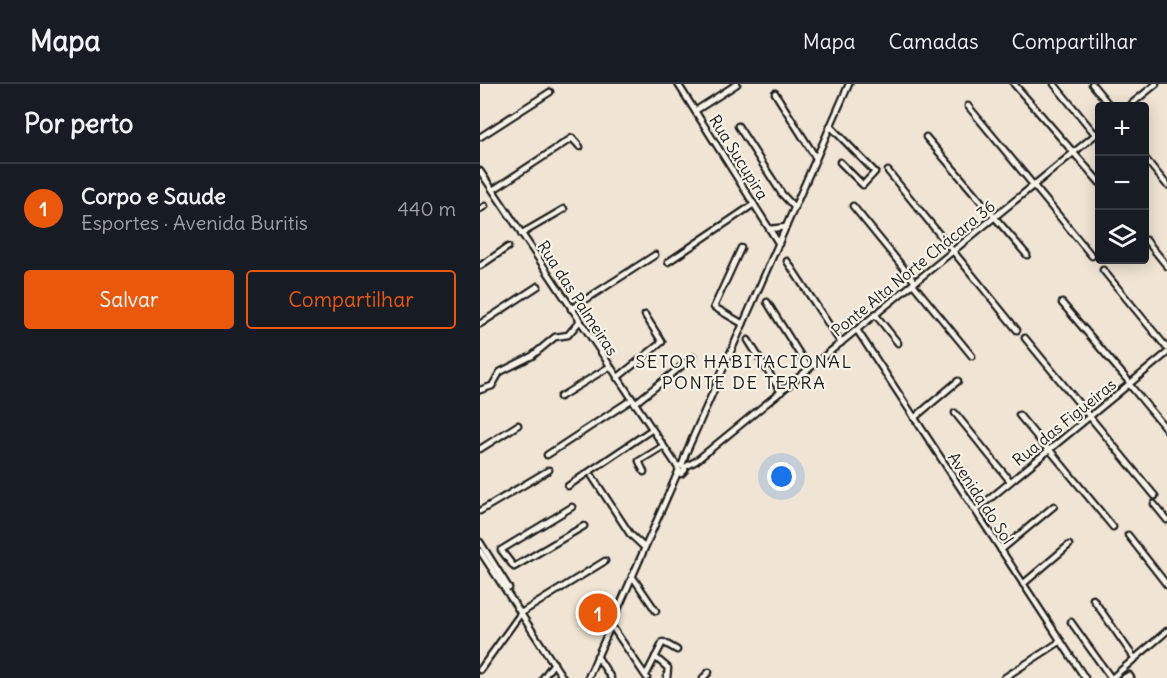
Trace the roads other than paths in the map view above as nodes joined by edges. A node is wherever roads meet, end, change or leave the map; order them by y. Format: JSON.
{"nodes":[{"id":1,"x":678,"y":84,"type":"edge"},
{"id":2,"x":737,"y":84,"type":"edge"},
{"id":3,"x":1014,"y":84,"type":"edge"},
{"id":4,"x":1054,"y":84,"type":"edge"},
{"id":5,"x":1092,"y":84,"type":"edge"},
{"id":6,"x":1156,"y":84,"type":"edge"},
{"id":7,"x":848,"y":87,"type":"edge"},
{"id":8,"x":550,"y":92,"type":"dead end"},
{"id":9,"x":775,"y":93,"type":"dead end"},
{"id":10,"x":1107,"y":102,"type":"edge"},
{"id":11,"x":1134,"y":102,"type":"edge"},
{"id":12,"x":968,"y":106,"type":"dead end"},
{"id":13,"x":695,"y":111,"type":"junction"},
{"id":14,"x":738,"y":126,"type":"dead end"},
{"id":15,"x":830,"y":126,"type":"junction"},
{"id":16,"x":1095,"y":130,"type":"edge"},
{"id":17,"x":1095,"y":134,"type":"edge"},
{"id":18,"x":480,"y":136,"type":"edge"},
{"id":19,"x":926,"y":137,"type":"dead end"},
{"id":20,"x":580,"y":147,"type":"dead end"},
{"id":21,"x":1073,"y":151,"type":"junction"},
{"id":22,"x":816,"y":158,"type":"junction"},
{"id":23,"x":840,"y":162,"type":"dead end"},
{"id":24,"x":1149,"y":163,"type":"edge"},
{"id":25,"x":480,"y":171,"type":"edge"},
{"id":26,"x":888,"y":171,"type":"dead end"},
{"id":27,"x":1095,"y":177,"type":"edge"},
{"id":28,"x":1034,"y":185,"type":"junction"},
{"id":29,"x":1167,"y":185,"type":"edge"},
{"id":30,"x":493,"y":190,"type":"junction"},
{"id":31,"x":754,"y":204,"type":"junction"},
{"id":32,"x":853,"y":206,"type":"dead end"},
{"id":33,"x":795,"y":208,"type":"junction"},
{"id":34,"x":564,"y":209,"type":"dead end"},
{"id":35,"x":993,"y":218,"type":"junction"},
{"id":36,"x":786,"y":227,"type":"junction"},
{"id":37,"x":770,"y":229,"type":"junction"},
{"id":38,"x":521,"y":234,"type":"junction"},
{"id":39,"x":779,"y":244,"type":"junction"},
{"id":40,"x":1149,"y":244,"type":"edge"},
{"id":41,"x":508,"y":247,"type":"dead end"},
{"id":42,"x":741,"y":248,"type":"dead end"},
{"id":43,"x":953,"y":251,"type":"junction"},
{"id":44,"x":655,"y":255,"type":"dead end"},
{"id":45,"x":1027,"y":255,"type":"dead end"},
{"id":46,"x":1092,"y":256,"type":"dead end"},
{"id":47,"x":787,"y":261,"type":"dead end"},
{"id":48,"x":668,"y":262,"type":"dead end"},
{"id":49,"x":480,"y":266,"type":"edge"},
{"id":50,"x":1167,"y":266,"type":"edge"},
{"id":51,"x":1103,"y":270,"type":"dead end"},
{"id":52,"x":914,"y":283,"type":"junction"},
{"id":53,"x":538,"y":286,"type":"dead end"},
{"id":54,"x":766,"y":302,"type":"dead end"},
{"id":55,"x":1062,"y":303,"type":"dead end"},
{"id":56,"x":571,"y":309,"type":"junction"},
{"id":57,"x":875,"y":314,"type":"junction"},
{"id":58,"x":645,"y":315,"type":"dead end"},
{"id":59,"x":579,"y":322,"type":"junction"},
{"id":60,"x":480,"y":324,"type":"edge"},
{"id":61,"x":743,"y":324,"type":"junction"},
{"id":62,"x":857,"y":330,"type":"junction"},
{"id":63,"x":1017,"y":330,"type":"dead end"},
{"id":64,"x":1025,"y":338,"type":"dead end"},
{"id":65,"x":748,"y":340,"type":"dead end"},
{"id":66,"x":841,"y":343,"type":"junction"},
{"id":67,"x":898,"y":343,"type":"dead end"},
{"id":68,"x":1167,"y":350,"type":"edge"},
{"id":69,"x":972,"y":356,"type":"dead end"},
{"id":70,"x":693,"y":357,"type":"dead end"},
{"id":71,"x":609,"y":367,"type":"junction"},
{"id":72,"x":809,"y":369,"type":"junction"},
{"id":73,"x":617,"y":378,"type":"junction"},
{"id":74,"x":958,"y":381,"type":"dead end"},
{"id":75,"x":1129,"y":384,"type":"junction"},
{"id":76,"x":480,"y":390,"type":"edge"},
{"id":77,"x":781,"y":392,"type":"junction"},
{"id":78,"x":560,"y":397,"type":"dead end"},
{"id":79,"x":632,"y":402,"type":"junction"},
{"id":80,"x":955,"y":413,"type":"dead end"},
{"id":81,"x":1019,"y":415,"type":"dead end"},
{"id":82,"x":1089,"y":416,"type":"junction"},
{"id":83,"x":914,"y":418,"type":"junction"},
{"id":84,"x":518,"y":425,"type":"dead end"},
{"id":85,"x":651,"y":430,"type":"junction"},
{"id":86,"x":1167,"y":430,"type":"edge"},
{"id":87,"x":662,"y":447,"type":"junction"},
{"id":88,"x":480,"y":449,"type":"edge"},
{"id":89,"x":1049,"y":450,"type":"junction"},
{"id":90,"x":548,"y":455,"type":"dead end"},
{"id":91,"x":681,"y":468,"type":"junction"},
{"id":92,"x":549,"y":470,"type":"dead end"},
{"id":93,"x":644,"y":472,"type":"dead end"},
{"id":94,"x":592,"y":476,"type":"dead end"},
{"id":95,"x":1010,"y":481,"type":"junction"},
{"id":96,"x":568,"y":486,"type":"dead end"},
{"id":97,"x":1155,"y":496,"type":"dead end"},
{"id":98,"x":1154,"y":504,"type":"dead end"},
{"id":99,"x":1054,"y":506,"type":"dead end"},
{"id":100,"x":572,"y":507,"type":"dead end"},
{"id":101,"x":976,"y":510,"type":"junction"},
{"id":102,"x":480,"y":511,"type":"edge"},
{"id":103,"x":1167,"y":520,"type":"edge"},
{"id":104,"x":584,"y":526,"type":"dead end"},
{"id":105,"x":1113,"y":527,"type":"dead end"},
{"id":106,"x":1128,"y":535,"type":"dead end"},
{"id":107,"x":480,"y":542,"type":"edge"},
{"id":108,"x":1069,"y":545,"type":"dead end"},
{"id":109,"x":644,"y":547,"type":"junction"},
{"id":110,"x":1001,"y":550,"type":"junction"},
{"id":111,"x":480,"y":551,"type":"edge"},
{"id":112,"x":507,"y":558,"type":"junction"},
{"id":113,"x":605,"y":561,"type":"dead end"},
{"id":114,"x":491,"y":563,"type":"junction"},
{"id":115,"x":632,"y":576,"type":"junction"},
{"id":116,"x":1023,"y":584,"type":"junction"},
{"id":117,"x":1167,"y":585,"type":"edge"},
{"id":118,"x":509,"y":588,"type":"dead end"},
{"id":119,"x":1093,"y":599,"type":"dead end"},
{"id":120,"x":656,"y":611,"type":"dead end"},
{"id":121,"x":521,"y":613,"type":"junction"},
{"id":122,"x":1071,"y":622,"type":"dead end"},
{"id":123,"x":611,"y":625,"type":"junction"},
{"id":124,"x":1167,"y":632,"type":"edge"},
{"id":125,"x":1061,"y":641,"type":"junction"},
{"id":126,"x":677,"y":650,"type":"dead end"},
{"id":127,"x":597,"y":656,"type":"junction"},
{"id":128,"x":655,"y":657,"type":"junction"},
{"id":129,"x":1135,"y":658,"type":"junction"},
{"id":130,"x":554,"y":663,"type":"junction"},
{"id":131,"x":480,"y":670,"type":"edge"},
{"id":132,"x":709,"y":672,"type":"dead end"},
{"id":133,"x":1121,"y":676,"type":"edge"},
{"id":134,"x":646,"y":677,"type":"edge"},
{"id":135,"x":543,"y":678,"type":"edge"},
{"id":136,"x":563,"y":678,"type":"edge"},
{"id":137,"x":588,"y":678,"type":"edge"},
{"id":138,"x":611,"y":678,"type":"edge"},
{"id":139,"x":667,"y":678,"type":"edge"},
{"id":140,"x":703,"y":678,"type":"edge"},
{"id":141,"x":1004,"y":678,"type":"edge"},
{"id":142,"x":1085,"y":678,"type":"edge"},
{"id":143,"x":1112,"y":678,"type":"edge"},
{"id":144,"x":1131,"y":678,"type":"edge"}],
"edges":[{"from":1,"to":13,"type":"street","name":"Rua Sucupira"},
{"from":2,"to":13,"type":"street"},
{"from":3,"to":21,"type":"street"},
{"from":4,"to":16,"type":"street"},
{"from":5,"to":10,"type":"street"},
{"from":6,"to":11,"type":"street"},
{"from":7,"to":15,"type":"street"},
{"from":8,"to":18,"type":"street"},
{"from":9,"to":22,"type":"street"},
{"from":12,"to":28,"type":"street"},
{"from":13,"to":31,"type":"street","name":"Rua Sucupira"},
{"from":14,"to":33,"type":"street"},
{"from":15,"to":22,"type":"street"},
{"from":15,"to":23,"type":"street"},
{"from":17,"to":21,"type":"street","name":"Ponte Alta Norte Chácara 36"},
{"from":19,"to":35,"type":"street"},
{"from":20,"to":30,"type":"street"},
{"from":21,"to":27,"type":"street"},
{"from":21,"to":28,"type":"street","name":"Ponte Alta Norte Chácara 36"},
{"from":22,"to":33,"type":"street"},
{"from":24,"to":29,"type":"street"},
{"from":25,"to":30,"type":"street","name":"Rua das Palmeiras"},
{"from":26,"to":43,"type":"street"},
{"from":28,"to":35,"type":"street","name":"Ponte Alta Norte Chácara 36"},
{"from":28,"to":46,"type":"street"},
{"from":30,"to":38,"type":"street","name":"Rua das Palmeiras"},
{"from":31,"to":37,"type":"street","name":"Rua Sucupira"},
{"from":31,"to":48,"type":"street"},
{"from":32,"to":52,"type":"street"},
{"from":33,"to":36,"type":"street"},
{"from":34,"to":38,"type":"street"},
{"from":35,"to":43,"type":"street","name":"Ponte Alta Norte Chácara 36"},
{"from":35,"to":45,"type":"street"},
{"from":36,"to":37,"type":"street"},
{"from":36,"to":39,"type":"street"},
{"from":37,"to":39,"type":"street","name":"Rua Sucupira"},
{"from":38,"to":56,"type":"street","name":"Rua das Palmeiras"},
{"from":39,"to":61,"type":"street"},
{"from":40,"to":50,"type":"street"},
{"from":41,"to":49,"type":"street"},
{"from":42,"to":61,"type":"street"},
{"from":43,"to":52,"type":"street","name":"Ponte Alta Norte Chácara 36"},
{"from":43,"to":63,"type":"street"},
{"from":44,"to":56,"type":"street"},
{"from":47,"to":66,"type":"street"},
{"from":51,"to":68,"type":"street"},
{"from":52,"to":57,"type":"street","name":"Ponte Alta Norte Chácara 36"},
{"from":52,"to":69,"type":"street"},
{"from":53,"to":60,"type":"street"},
{"from":54,"to":72,"type":"street"},
{"from":55,"to":75,"type":"street"},
{"from":56,"to":59,"type":"street","name":"Rua das Palmeiras"},
{"from":57,"to":62,"type":"street","name":"Ponte Alta Norte Chácara 36"},
{"from":57,"to":67,"type":"street"},
{"from":58,"to":73,"type":"street"},
{"from":59,"to":71,"type":"street","name":"Rua das Palmeiras"},
{"from":59,"to":76,"type":"street"},
{"from":61,"to":91,"type":"street"},
{"from":62,"to":66,"type":"street","name":"Ponte Alta Norte Chácara 36"},
{"from":62,"to":83,"type":"street","name":"Avenida do Sol"},
{"from":64,"to":82,"type":"street"},
{"from":65,"to":77,"type":"street"},
{"from":66,"to":72,"type":"street","name":"Ponte Alta Norte Chácara 36"},
{"from":68,"to":75,"type":"street","name":"Rua das Figueiras"},
{"from":70,"to":79,"type":"street"},
{"from":71,"to":73,"type":"street","name":"Rua das Palmeiras"},
{"from":71,"to":78,"type":"street"},
{"from":72,"to":77,"type":"street","name":"Ponte Alta Norte Chácara 36"},
{"from":73,"to":79,"type":"street","name":"Rua das Palmeiras"},
{"from":74,"to":83,"type":"street"},
{"from":75,"to":82,"type":"street","name":"Rua das Figueiras"},
{"from":75,"to":86,"type":"street"},
{"from":77,"to":91,"type":"street","name":"Ponte Alta Norte Chácara 36"},
{"from":79,"to":85,"type":"street","name":"Rua das Palmeiras"},
{"from":79,"to":90,"type":"street"},
{"from":80,"to":95,"type":"street"},
{"from":81,"to":89,"type":"street"},
{"from":82,"to":89,"type":"street","name":"Rua das Figueiras"},
{"from":82,"to":97,"type":"street"},
{"from":83,"to":101,"type":"street","name":"Avenida do Sol"},
{"from":84,"to":88,"type":"street"},
{"from":85,"to":87,"type":"street","name":"Rua das Palmeiras"},
{"from":85,"to":96,"type":"street"},
{"from":87,"to":91,"type":"street","name":"Rua das Palmeiras"},
{"from":87,"to":93,"type":"street"},
{"from":89,"to":95,"type":"street","name":"Rua das Figueiras"},
{"from":89,"to":105,"type":"street"},
{"from":91,"to":109,"type":"street"},
{"from":92,"to":102,"type":"street"},
{"from":94,"to":109,"type":"street"},
{"from":95,"to":101,"type":"street","name":"Rua das Figueiras"},
{"from":98,"to":103,"type":"street"},
{"from":99,"to":110,"type":"street"},
{"from":100,"to":112,"type":"street"},
{"from":101,"to":110,"type":"street","name":"Avenida do Sol"},
{"from":104,"to":112,"type":"street"},
{"from":106,"to":117,"type":"street"},
{"from":107,"to":114,"type":"street"},
{"from":108,"to":116,"type":"street"},
{"from":109,"to":115,"type":"street"},
{"from":110,"to":116,"type":"street","name":"Avenida do Sol"},
{"from":111,"to":114,"type":"street"},
{"from":112,"to":114,"type":"street"},
{"from":113,"to":121,"type":"street"},
{"from":114,"to":118,"type":"street"},
{"from":114,"to":121,"type":"street"},
{"from":115,"to":120,"type":"street"},
{"from":115,"to":123,"type":"street"},
{"from":116,"to":125,"type":"street","name":"Avenida do Sol"},
{"from":119,"to":129,"type":"street"},
{"from":121,"to":130,"type":"street"},
{"from":121,"to":131,"type":"street"},
{"from":122,"to":143,"type":"street"},
{"from":123,"to":127,"type":"street"},
{"from":123,"to":134,"type":"street"},
{"from":124,"to":129,"type":"street"},
{"from":125,"to":141,"type":"street"},
{"from":125,"to":142,"type":"street","name":"Avenida do Sol"},
{"from":126,"to":128,"type":"street"},
{"from":127,"to":137,"type":"street"},
{"from":127,"to":138,"type":"street"},
{"from":128,"to":134,"type":"street"},
{"from":128,"to":139,"type":"street"},
{"from":129,"to":133,"type":"street"},
{"from":130,"to":135,"type":"street"},
{"from":130,"to":136,"type":"street"},
{"from":132,"to":140,"type":"street"},
{"from":133,"to":143,"type":"street"},
{"from":133,"to":144,"type":"street"}]}
